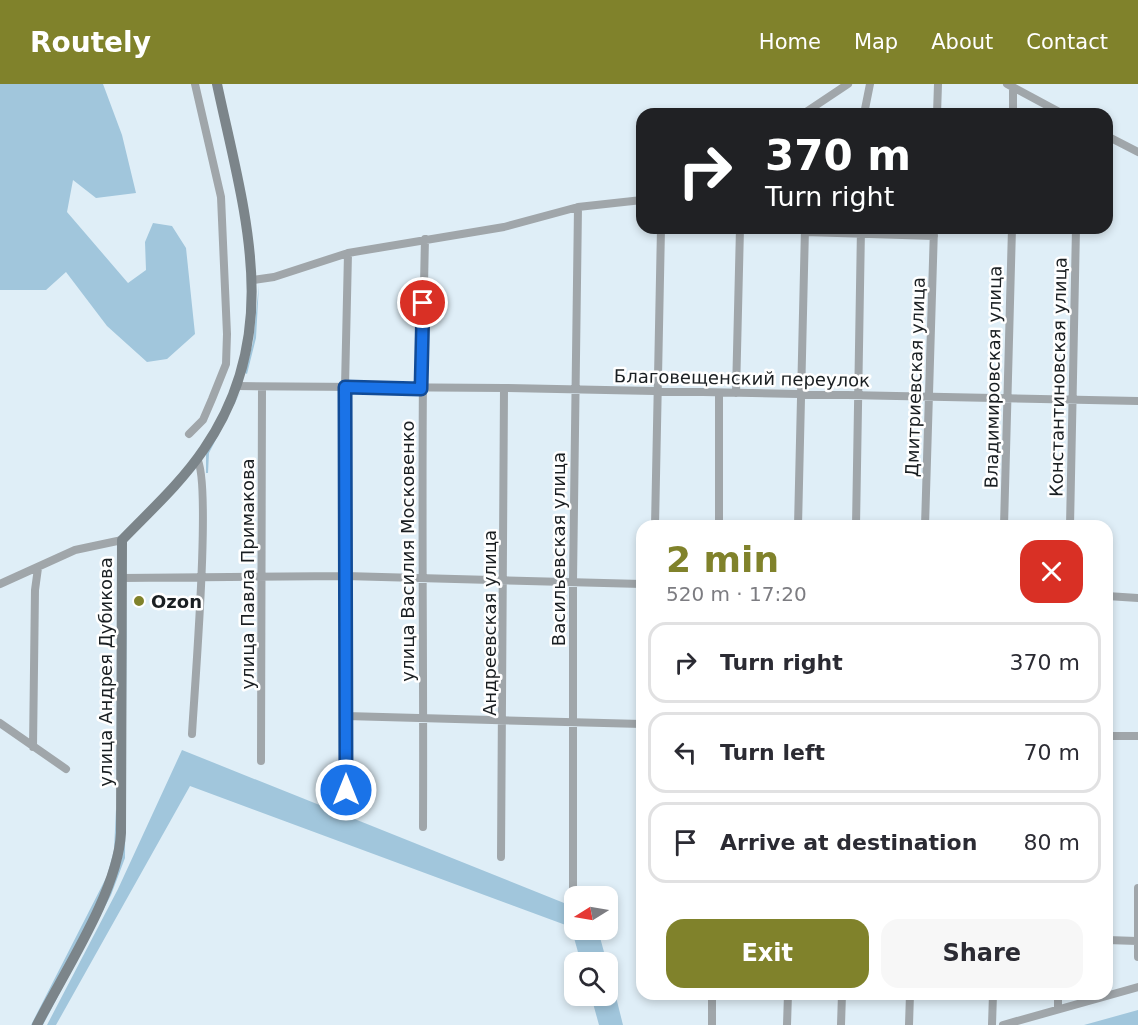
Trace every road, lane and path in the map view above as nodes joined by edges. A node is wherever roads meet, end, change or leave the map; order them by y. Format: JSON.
{"nodes":[{"id":1,"x":195,"y":84,"type":"edge"},
{"id":2,"x":217,"y":84,"type":"edge"},
{"id":3,"x":848,"y":84,"type":"edge"},
{"id":4,"x":870,"y":84,"type":"edge"},
{"id":5,"x":938,"y":84,"type":"edge"},
{"id":6,"x":1010,"y":87,"type":"edge"},
{"id":7,"x":813,"y":108,"type":"edge"},
{"id":8,"x":865,"y":108,"type":"edge"},
{"id":9,"x":938,"y":108,"type":"edge"},
{"id":10,"x":1012,"y":108,"type":"edge"},
{"id":11,"x":1051,"y":108,"type":"edge"},
{"id":12,"x":1113,"y":139,"type":"edge"},
{"id":13,"x":1138,"y":152,"type":"edge"},
{"id":14,"x":636,"y":201,"type":"edge"},
{"id":15,"x":578,"y":207,"type":"junction"},
{"id":16,"x":661,"y":234,"type":"edge"},
{"id":17,"x":740,"y":234,"type":"edge"},
{"id":18,"x":805,"y":234,"type":"edge"},
{"id":19,"x":861,"y":234,"type":"edge"},
{"id":20,"x":934,"y":234,"type":"edge"},
{"id":21,"x":1011,"y":234,"type":"edge"},
{"id":22,"x":1076,"y":234,"type":"edge"},
{"id":23,"x":425,"y":239,"type":"junction"},
{"id":24,"x":348,"y":253,"type":"junction"},
{"id":25,"x":253,"y":280,"type":"junction"},
{"id":26,"x":237,"y":386,"type":"junction"},
{"id":27,"x":262,"y":387,"type":"junction"},
{"id":28,"x":345,"y":387,"type":"junction"},
{"id":29,"x":504,"y":388,"type":"junction"},
{"id":30,"x":421,"y":389,"type":"junction"},
{"id":31,"x":574,"y":390,"type":"junction"},
{"id":32,"x":657,"y":391,"type":"junction"},
{"id":33,"x":719,"y":393,"type":"junction"},
{"id":34,"x":736,"y":393,"type":"junction"},
{"id":35,"x":801,"y":395,"type":"junction"},
{"id":36,"x":857,"y":396,"type":"junction"},
{"id":37,"x":931,"y":398,"type":"junction"},
{"id":38,"x":1008,"y":400,"type":"junction"},
{"id":39,"x":1138,"y":400,"type":"edge"},
{"id":40,"x":1072,"y":401,"type":"junction"},
{"id":41,"x":189,"y":434,"type":"dead end"},
{"id":42,"x":197,"y":459,"type":"junction"},
{"id":43,"x":655,"y":520,"type":"edge"},
{"id":44,"x":719,"y":520,"type":"edge"},
{"id":45,"x":798,"y":520,"type":"edge"},
{"id":46,"x":856,"y":520,"type":"edge"},
{"id":47,"x":925,"y":520,"type":"edge"},
{"id":48,"x":1004,"y":520,"type":"edge"},
{"id":49,"x":1070,"y":520,"type":"edge"},
{"id":50,"x":122,"y":540,"type":"junction"},
{"id":51,"x":38,"y":568,"type":"junction"},
{"id":52,"x":345,"y":576,"type":"junction"},
{"id":53,"x":201,"y":577,"type":"junction"},
{"id":54,"x":262,"y":577,"type":"junction"},
{"id":55,"x":122,"y":578,"type":"junction"},
{"id":56,"x":424,"y":579,"type":"junction"},
{"id":57,"x":504,"y":579,"type":"junction"},
{"id":58,"x":573,"y":581,"type":"junction"},
{"id":59,"x":0,"y":584,"type":"edge"},
{"id":60,"x":636,"y":584,"type":"edge"},
{"id":61,"x":1113,"y":596,"type":"edge"},
{"id":62,"x":1138,"y":598,"type":"edge"},
{"id":63,"x":346,"y":716,"type":"junction"},
{"id":64,"x":423,"y":719,"type":"junction"},
{"id":65,"x":504,"y":721,"type":"junction"},
{"id":66,"x":0,"y":723,"type":"edge"},
{"id":67,"x":572,"y":724,"type":"junction"},
{"id":68,"x":636,"y":724,"type":"edge"},
{"id":69,"x":192,"y":734,"type":"dead end"},
{"id":70,"x":1113,"y":736,"type":"edge"},
{"id":71,"x":1138,"y":736,"type":"edge"},
{"id":72,"x":33,"y":747,"type":"junction"},
{"id":73,"x":261,"y":761,"type":"dead end"},
{"id":74,"x":66,"y":769,"type":"dead end"},
{"id":75,"x":346,"y":790,"type":"dead end"},
{"id":76,"x":423,"y":827,"type":"dead end"},
{"id":77,"x":501,"y":857,"type":"dead end"},
{"id":78,"x":573,"y":886,"type":"edge"},
{"id":79,"x":1138,"y":888,"type":"edge"},
{"id":80,"x":1113,"y":940,"type":"edge"},
{"id":81,"x":1137,"y":941,"type":"edge"},
{"id":82,"x":1138,"y":957,"type":"edge"},
{"id":83,"x":1138,"y":987,"type":"edge"},
{"id":84,"x":1113,"y":994,"type":"edge"},
{"id":85,"x":712,"y":1000,"type":"edge"},
{"id":86,"x":788,"y":1000,"type":"edge"},
{"id":87,"x":842,"y":1000,"type":"edge"},
{"id":88,"x":910,"y":1000,"type":"edge"},
{"id":89,"x":993,"y":1000,"type":"edge"},
{"id":90,"x":1058,"y":1000,"type":"edge"},
{"id":91,"x":1088,"y":1000,"type":"edge"},
{"id":92,"x":1058,"y":1008,"type":"junction"},
{"id":93,"x":37,"y":1025,"type":"edge"},
{"id":94,"x":712,"y":1025,"type":"edge"},
{"id":95,"x":787,"y":1025,"type":"edge"},
{"id":96,"x":841,"y":1025,"type":"edge"},
{"id":97,"x":909,"y":1025,"type":"edge"},
{"id":98,"x":992,"y":1025,"type":"edge"},
{"id":99,"x":1002,"y":1025,"type":"edge"}],
"edges":[{"from":1,"to":41,"type":"street"},
{"from":2,"to":25,"type":"street"},
{"from":3,"to":7,"type":"street"},
{"from":4,"to":8,"type":"street"},
{"from":5,"to":9,"type":"street"},
{"from":6,"to":10,"type":"street"},
{"from":6,"to":11,"type":"street"},
{"from":12,"to":13,"type":"street"},
{"from":14,"to":15,"type":"street"},
{"from":15,"to":23,"type":"street"},
{"from":15,"to":31,"type":"street","name":"Васильевская улица"},
{"from":16,"to":32,"type":"street"},
{"from":17,"to":34,"type":"street"},
{"from":18,"to":35,"type":"street"},
{"from":19,"to":36,"type":"street"},
{"from":20,"to":37,"type":"street","name":"Дмитриевская улица"},
{"from":21,"to":38,"type":"street","name":"Владимировская улица"},
{"from":22,"to":40,"type":"street","name":"Константиновская улица"},
{"from":23,"to":24,"type":"street"},
{"from":23,"to":30,"type":"street","name":"улица Василия Московенко"},
{"from":24,"to":25,"type":"street"},
{"from":24,"to":28,"type":"street"},
{"from":25,"to":26,"type":"street"},
{"from":26,"to":27,"type":"street","name":"Благовещенский переулок"},
{"from":26,"to":42,"type":"street"},
{"from":27,"to":28,"type":"street","name":"Благовещенский переулок"},
{"from":27,"to":54,"type":"street","name":"улица Павла Примакова"},
{"from":28,"to":30,"type":"street","name":"Благовещенский переулок"},
{"from":28,"to":52,"type":"street"},
{"from":29,"to":30,"type":"street","name":"Благовещенский переулок"},
{"from":29,"to":31,"type":"street","name":"Благовещенский переулок"},
{"from":29,"to":57,"type":"street","name":"Андреевская улица"},
{"from":30,"to":56,"type":"street","name":"улица Василия Московенко"},
{"from":31,"to":32,"type":"street","name":"Благовещенский переулок"},
{"from":31,"to":58,"type":"street","name":"Васильевская улица"},
{"from":32,"to":33,"type":"street","name":"Благовещенский переулок"},
{"from":32,"to":43,"type":"street"},
{"from":33,"to":34,"type":"street","name":"Благовещенский переулок"},
{"from":33,"to":44,"type":"street"},
{"from":34,"to":35,"type":"street","name":"Благовещенский переулок"},
{"from":35,"to":36,"type":"street","name":"Благовещенский переулок"},
{"from":35,"to":45,"type":"street"},
{"from":36,"to":37,"type":"street","name":"Благовещенский переулок"},
{"from":36,"to":46,"type":"street"},
{"from":37,"to":38,"type":"street","name":"Благовещенский переулок"},
{"from":37,"to":47,"type":"street","name":"Дмитриевская улица"},
{"from":38,"to":40,"type":"street","name":"Благовещенский переулок"},
{"from":38,"to":48,"type":"street","name":"Владимировская улица"},
{"from":39,"to":40,"type":"street","name":"Благовещенский переулок"},
{"from":40,"to":49,"type":"street","name":"Константиновская улица"},
{"from":42,"to":50,"type":"street"},
{"from":42,"to":53,"type":"street"},
{"from":50,"to":51,"type":"street"},
{"from":50,"to":55,"type":"street","name":"улица Андрея Дубикова"},
{"from":51,"to":59,"type":"street"},
{"from":51,"to":72,"type":"street"},
{"from":52,"to":54,"type":"street"},
{"from":52,"to":56,"type":"street"},
{"from":52,"to":63,"type":"street"},
{"from":53,"to":54,"type":"street"},
{"from":53,"to":55,"type":"street"},
{"from":53,"to":69,"type":"street"},
{"from":54,"to":73,"type":"street","name":"улица Павла Примакова"},
{"from":55,"to":93,"type":"street","name":"улица Андрея Дубикова"},
{"from":56,"to":57,"type":"street"},
{"from":56,"to":64,"type":"street","name":"улица Василия Московенко"},
{"from":57,"to":58,"type":"street"},
{"from":57,"to":65,"type":"street","name":"Андреевская улица"},
{"from":58,"to":60,"type":"street"},
{"from":58,"to":67,"type":"street","name":"Васильевская улица"},
{"from":61,"to":62,"type":"street"},
{"from":63,"to":64,"type":"street"},
{"from":63,"to":75,"type":"street"},
{"from":64,"to":65,"type":"street"},
{"from":64,"to":76,"type":"street","name":"улица Василия Московенко"},
{"from":65,"to":67,"type":"street"},
{"from":65,"to":77,"type":"street","name":"Андреевская улица"},
{"from":66,"to":72,"type":"street"},
{"from":67,"to":68,"type":"street"},
{"from":67,"to":78,"type":"street","name":"Васильевская улица"},
{"from":70,"to":71,"type":"street"},
{"from":72,"to":74,"type":"street"},
{"from":79,"to":81,"type":"street"},
{"from":80,"to":81,"type":"street"},
{"from":81,"to":82,"type":"street"},
{"from":83,"to":84,"type":"street"},
{"from":85,"to":94,"type":"street"},
{"from":86,"to":95,"type":"street"},
{"from":87,"to":96,"type":"street"},
{"from":88,"to":97,"type":"street"},
{"from":89,"to":98,"type":"street"},
{"from":90,"to":92,"type":"street"},
{"from":91,"to":92,"type":"street"},
{"from":92,"to":99,"type":"street"}]}
